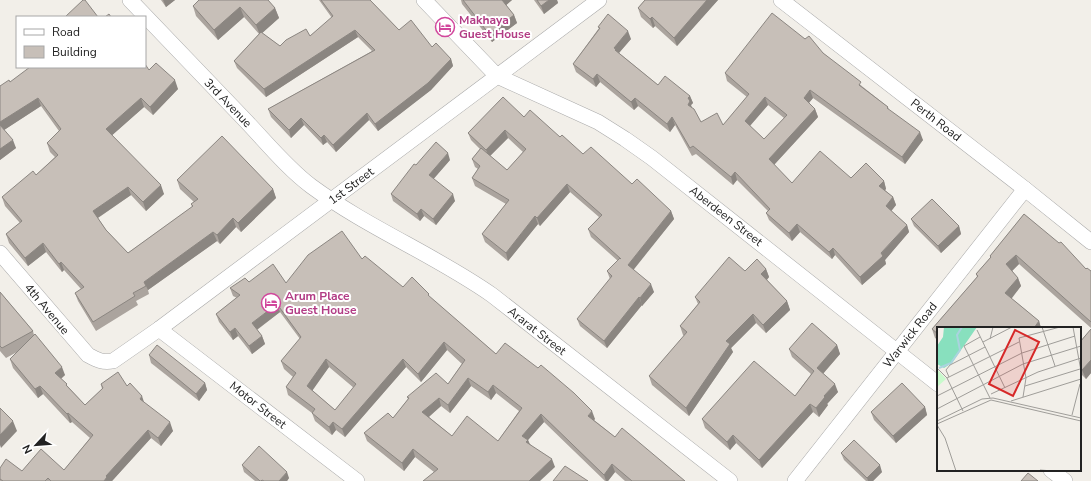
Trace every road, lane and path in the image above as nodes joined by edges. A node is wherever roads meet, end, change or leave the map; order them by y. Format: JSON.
{"nodes":[{"id":1,"x":130,"y":0,"type":"edge"},
{"id":2,"x":424,"y":0,"type":"edge"},
{"id":3,"x":599,"y":0,"type":"edge"},
{"id":4,"x":781,"y":0,"type":"edge"},
{"id":5,"x":145,"y":16,"type":"edge"},
{"id":6,"x":146,"y":17,"type":"edge"},
{"id":7,"x":497,"y":76,"type":"junction"},
{"id":8,"x":1025,"y":189,"type":"junction"},
{"id":9,"x":332,"y":200,"type":"junction"},
{"id":10,"x":1091,"y":242,"type":"edge"},
{"id":11,"x":0,"y":253,"type":"edge"},
{"id":12,"x":159,"y":329,"type":"junction"},
{"id":13,"x":896,"y":352,"type":"junction"},
{"id":14,"x":98,"y":361,"type":"joint"},
{"id":15,"x":937,"y":383,"type":"edge"},
{"id":16,"x":1052,"y":471,"type":"edge"},
{"id":17,"x":357,"y":481,"type":"edge"},
{"id":18,"x":730,"y":481,"type":"edge"},
{"id":19,"x":795,"y":481,"type":"edge"},
{"id":20,"x":1065,"y":481,"type":"edge"}],
"edges":[{"from":1,"to":5,"type":"street","name":"3rd Avenue"},
{"from":2,"to":7,"type":"street"},
{"from":3,"to":7,"type":"street","name":"1st Street"},
{"from":4,"to":8,"type":"street","name":"Perth Road"},
{"from":6,"to":9,"type":"street","name":"3rd Avenue"},
{"from":7,"to":9,"type":"street","name":"1st Street"},
{"from":7,"to":13,"type":"street","name":"Aberdeen Street"},
{"from":8,"to":10,"type":"street","name":"Perth Road"},
{"from":8,"to":13,"type":"street","name":"Warwick Road"},
{"from":9,"to":12,"type":"street","name":"1st Street"},
{"from":9,"to":18,"type":"street","name":"Ararat Street"},
{"from":11,"to":14,"type":"street","name":"4th Avenue"},
{"from":12,"to":14,"type":"street","name":"1st Street"},
{"from":12,"to":17,"type":"street","name":"Motor Street"},
{"from":13,"to":15,"type":"street","name":"Aberdeen Street"},
{"from":13,"to":19,"type":"street","name":"Warwick Road"},
{"from":16,"to":20,"type":"street"}]}
